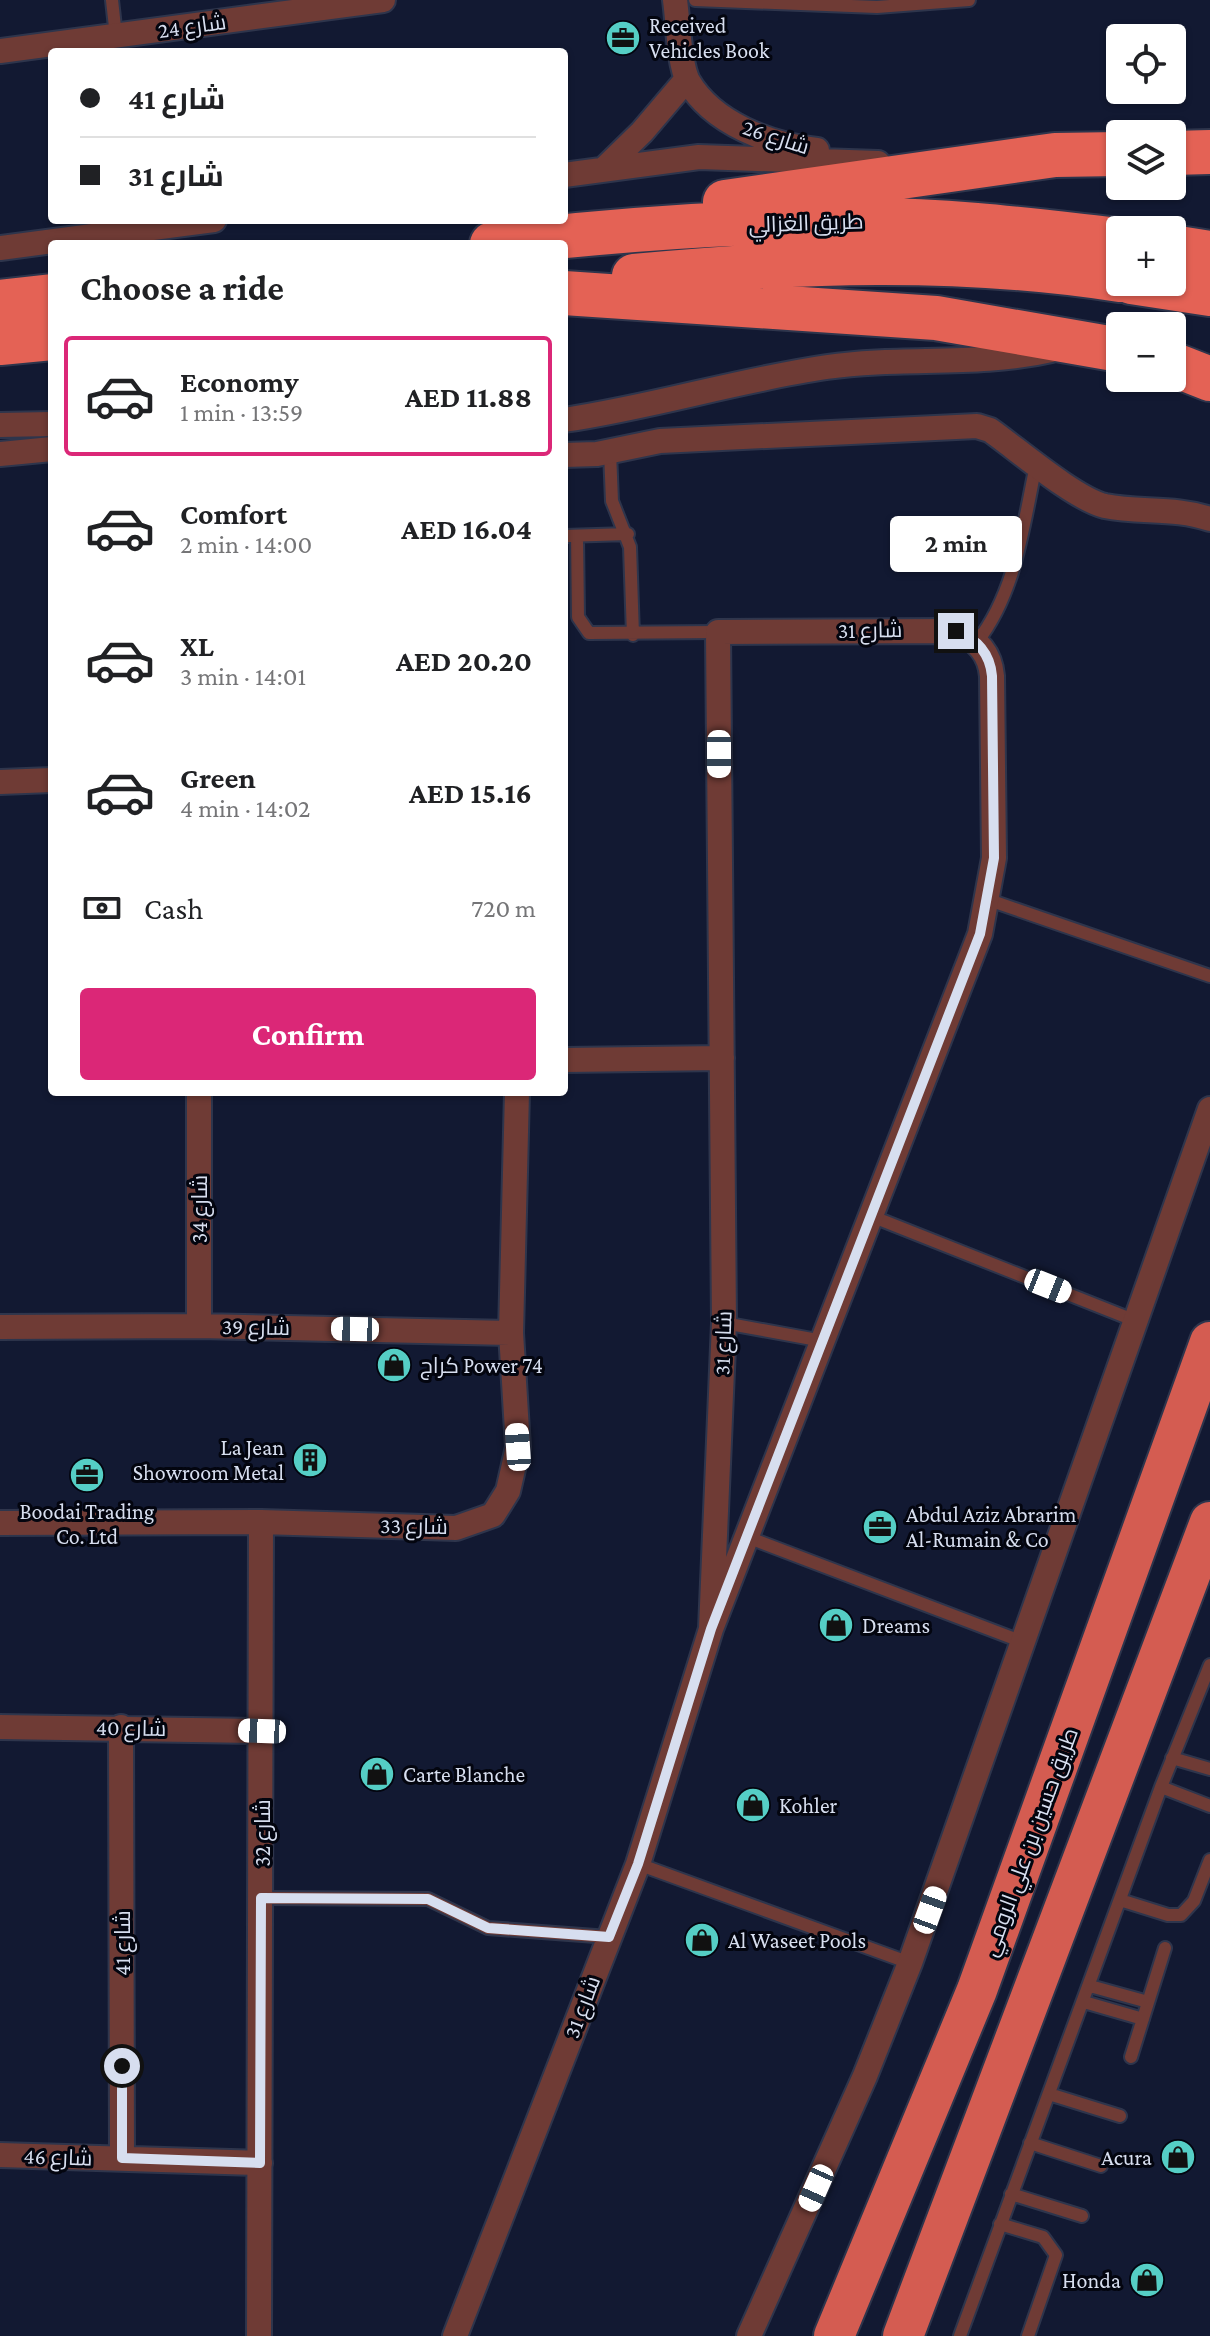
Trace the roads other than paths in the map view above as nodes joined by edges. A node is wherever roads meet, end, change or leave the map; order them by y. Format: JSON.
{"nodes":[{"id":1,"x":112,"y":0,"type":"edge"},
{"id":2,"x":383,"y":0,"type":"edge"},
{"id":3,"x":675,"y":0,"type":"edge"},
{"id":4,"x":695,"y":0,"type":"edge"},
{"id":5,"x":969,"y":0,"type":"edge"},
{"id":6,"x":877,"y":4,"type":"edge"},
{"id":7,"x":116,"y":36,"type":"junction"},
{"id":8,"x":0,"y":51,"type":"edge"},
{"id":9,"x":687,"y":79,"type":"junction"},
{"id":10,"x":1210,"y":152,"type":"edge"},
{"id":11,"x":1186,"y":153,"type":"edge"},
{"id":12,"x":1106,"y":154,"type":"edge"},
{"id":13,"x":883,"y":164,"type":"junction"},
{"id":14,"x":604,"y":169,"type":"junction"},
{"id":15,"x":940,"y":171,"type":"junction"},
{"id":16,"x":568,"y":174,"type":"edge"},
{"id":17,"x":183,"y":224,"type":"edge"},
{"id":18,"x":614,"y":230,"type":"junction"},
{"id":19,"x":1106,"y":239,"type":"edge"},
{"id":20,"x":61,"y":240,"type":"edge"},
{"id":21,"x":527,"y":240,"type":"edge"},
{"id":22,"x":48,"y":242,"type":"edge"},
{"id":23,"x":0,"y":248,"type":"edge"},
{"id":24,"x":1186,"y":249,"type":"edge"},
{"id":25,"x":1210,"y":253,"type":"edge"},
{"id":26,"x":1106,"y":279,"type":"edge"},
{"id":27,"x":568,"y":283,"type":"edge"},
{"id":28,"x":1186,"y":290,"type":"edge"},
{"id":29,"x":568,"y":293,"type":"edge"},
{"id":30,"x":1210,"y":294,"type":"edge"},
{"id":31,"x":48,"y":296,"type":"edge"},
{"id":32,"x":0,"y":302,"type":"edge"},
{"id":33,"x":48,"y":338,"type":"edge"},
{"id":34,"x":0,"y":343,"type":"edge"},
{"id":35,"x":1102,"y":346,"type":"edge"},
{"id":36,"x":1186,"y":365,"type":"edge"},
{"id":37,"x":1186,"y":369,"type":"edge"},
{"id":38,"x":1210,"y":369,"type":"edge"},
{"id":39,"x":1210,"y":379,"type":"edge"},
{"id":40,"x":568,"y":419,"type":"edge"},
{"id":41,"x":48,"y":424,"type":"edge"},
{"id":42,"x":0,"y":425,"type":"edge"},
{"id":43,"x":48,"y":449,"type":"edge"},
{"id":44,"x":610,"y":452,"type":"junction"},
{"id":45,"x":0,"y":454,"type":"edge"},
{"id":46,"x":568,"y":455,"type":"edge"},
{"id":47,"x":1036,"y":463,"type":"junction"},
{"id":48,"x":1210,"y":519,"type":"edge"},
{"id":49,"x":628,"y":534,"type":"junction"},
{"id":50,"x":571,"y":536,"type":"edge"},
{"id":51,"x":718,"y":632,"type":"junction"},
{"id":52,"x":633,"y":635,"type":"junction"},
{"id":53,"x":977,"y":642,"type":"junction"},
{"id":54,"x":48,"y":780,"type":"edge"},
{"id":55,"x":0,"y":782,"type":"edge"},
{"id":56,"x":989,"y":900,"type":"junction"},
{"id":57,"x":1210,"y":976,"type":"edge"},
{"id":58,"x":722,"y":1058,"type":"junction"},
{"id":59,"x":568,"y":1060,"type":"edge"},
{"id":60,"x":199,"y":1096,"type":"edge"},
{"id":61,"x":517,"y":1096,"type":"edge"},
{"id":62,"x":1210,"y":1109,"type":"edge"},
{"id":63,"x":871,"y":1216,"type":"junction"},
{"id":64,"x":1136,"y":1321,"type":"junction"},
{"id":65,"x":724,"y":1323,"type":"junction"},
{"id":66,"x":199,"y":1326,"type":"junction"},
{"id":67,"x":0,"y":1327,"type":"edge"},
{"id":68,"x":511,"y":1333,"type":"junction"},
{"id":69,"x":823,"y":1341,"type":"junction"},
{"id":70,"x":1210,"y":1342,"type":"edge"},
{"id":71,"x":261,"y":1522,"type":"junction"},
{"id":72,"x":1210,"y":1522,"type":"edge"},
{"id":73,"x":0,"y":1523,"type":"edge"},
{"id":74,"x":747,"y":1537,"type":"junction"},
{"id":75,"x":711,"y":1629,"type":"junction"},
{"id":76,"x":1023,"y":1642,"type":"junction"},
{"id":77,"x":1210,"y":1665,"type":"edge"},
{"id":78,"x":0,"y":1727,"type":"edge"},
{"id":79,"x":121,"y":1727,"type":"junction"},
{"id":80,"x":262,"y":1731,"type":"junction"},
{"id":81,"x":1172,"y":1758,"type":"junction"},
{"id":82,"x":1210,"y":1769,"type":"edge"},
{"id":83,"x":1161,"y":1787,"type":"junction"},
{"id":84,"x":1210,"y":1806,"type":"edge"},
{"id":85,"x":1210,"y":1860,"type":"edge"},
{"id":86,"x":638,"y":1864,"type":"junction"},
{"id":87,"x":261,"y":1898,"type":"junction"},
{"id":88,"x":1120,"y":1900,"type":"junction"},
{"id":89,"x":609,"y":1937,"type":"junction"},
{"id":90,"x":1165,"y":1948,"type":"dead end"},
{"id":91,"x":910,"y":1963,"type":"junction"},
{"id":92,"x":1090,"y":1986,"type":"junction"},
{"id":93,"x":1084,"y":2002,"type":"junction"},
{"id":94,"x":1148,"y":2002,"type":"junction"},
{"id":95,"x":1143,"y":2019,"type":"junction"},
{"id":96,"x":1131,"y":2057,"type":"dead end"},
{"id":97,"x":1049,"y":2094,"type":"junction"},
{"id":98,"x":1120,"y":2116,"type":"dead end"},
{"id":99,"x":1030,"y":2143,"type":"junction"},
{"id":100,"x":0,"y":2155,"type":"edge"},
{"id":101,"x":122,"y":2158,"type":"junction"},
{"id":102,"x":260,"y":2163,"type":"junction"},
{"id":103,"x":1101,"y":2166,"type":"dead end"},
{"id":104,"x":1011,"y":2194,"type":"junction"},
{"id":105,"x":1082,"y":2216,"type":"dead end"},
{"id":106,"x":1000,"y":2224,"type":"junction"},
{"id":107,"x":259,"y":2336,"type":"edge"},
{"id":108,"x":455,"y":2336,"type":"edge"},
{"id":109,"x":749,"y":2336,"type":"edge"},
{"id":110,"x":834,"y":2336,"type":"edge"},
{"id":111,"x":903,"y":2336,"type":"edge"},
{"id":112,"x":960,"y":2336,"type":"edge"},
{"id":113,"x":1028,"y":2336,"type":"edge"}],
"edges":[{"from":1,"to":7,"type":"lane"},
{"from":2,"to":7,"type":"street","name":"شارع 24"},
{"from":3,"to":9,"type":"street"},
{"from":4,"to":6,"type":"lane"},
{"from":5,"to":6,"type":"lane"},
{"from":7,"to":8,"type":"street","name":"شارع 24"},
{"from":9,"to":13,"type":"street","name":"شارع 26"},
{"from":9,"to":14,"type":"street"},
{"from":10,"to":11,"type":"highway"},
{"from":12,"to":15,"type":"highway"},
{"from":13,"to":14,"type":"street"},
{"from":13,"to":15,"type":"street"},
{"from":14,"to":16,"type":"street"},
{"from":15,"to":18,"type":"highway"},
{"from":17,"to":20,"type":"street"},
{"from":18,"to":19,"type":"highway","name":"طريق الغزالي"},
{"from":18,"to":21,"type":"highway","name":"طريق الغزالي"},
{"from":22,"to":23,"type":"street"},
{"from":24,"to":25,"type":"highway"},
{"from":26,"to":27,"type":"highway","name":"طريق الغزالي"},
{"from":28,"to":30,"type":"highway"},
{"from":29,"to":35,"type":"highway"},
{"from":31,"to":32,"type":"highway"},
{"from":33,"to":34,"type":"highway"},
{"from":35,"to":40,"type":"street"},
{"from":36,"to":38,"type":"highway"},
{"from":37,"to":39,"type":"highway"},
{"from":41,"to":42,"type":"street"},
{"from":43,"to":45,"type":"street"},
{"from":44,"to":46,"type":"street"},
{"from":44,"to":47,"type":"street"},
{"from":44,"to":49,"type":"lane"},
{"from":47,"to":48,"type":"street"},
{"from":47,"to":53,"type":"lane"},
{"from":49,"to":50,"type":"lane"},
{"from":49,"to":52,"type":"lane"},
{"from":50,"to":52,"type":"lane"},
{"from":51,"to":52,"type":"lane"},
{"from":51,"to":53,"type":"street","name":"شارع 31"},
{"from":51,"to":58,"type":"street","name":"شارع 31"},
{"from":53,"to":56,"type":"street","name":"شارع 31"},
{"from":54,"to":55,"type":"street"},
{"from":56,"to":57,"type":"lane"},
{"from":56,"to":63,"type":"street","name":"شارع 31"},
{"from":58,"to":59,"type":"street"},
{"from":58,"to":65,"type":"street","name":"شارع 31"},
{"from":60,"to":66,"type":"street","name":"شارع 34"},
{"from":61,"to":68,"type":"street","name":"شارع 33"},
{"from":62,"to":64,"type":"street"},
{"from":63,"to":64,"type":"lane"},
{"from":63,"to":69,"type":"street","name":"شارع 31"},
{"from":64,"to":76,"type":"street"},
{"from":65,"to":69,"type":"lane"},
{"from":65,"to":75,"type":"street","name":"شارع 31"},
{"from":66,"to":67,"type":"street","name":"شارع 39"},
{"from":66,"to":68,"type":"street","name":"شارع 39"},
{"from":68,"to":71,"type":"street","name":"شارع 33"},
{"from":69,"to":74,"type":"street","name":"شارع 31"},
{"from":70,"to":110,"type":"highway","name":"طريق حسين بن علي الرومي"},
{"from":71,"to":73,"type":"street","name":"شارع 33"},
{"from":71,"to":80,"type":"street","name":"32 شارع"},
{"from":72,"to":111,"type":"highway"},
{"from":74,"to":75,"type":"street","name":"شارع 31"},
{"from":74,"to":76,"type":"lane"},
{"from":75,"to":86,"type":"street","name":"شارع 31"},
{"from":76,"to":91,"type":"street"},
{"from":77,"to":81,"type":"lane"},
{"from":78,"to":79,"type":"street","name":"شارع 40"},
{"from":79,"to":80,"type":"street","name":"شارع 40"},
{"from":79,"to":101,"type":"street","name":"شارع 41"},
{"from":80,"to":87,"type":"street","name":"32 شارع"},
{"from":81,"to":82,"type":"lane"},
{"from":81,"to":83,"type":"lane"},
{"from":83,"to":84,"type":"lane"},
{"from":83,"to":88,"type":"lane"},
{"from":85,"to":88,"type":"lane"},
{"from":86,"to":89,"type":"street","name":"شارع 31"},
{"from":86,"to":91,"type":"lane"},
{"from":87,"to":89,"type":"lane"},
{"from":87,"to":102,"type":"street","name":"32 شارع"},
{"from":88,"to":92,"type":"lane"},
{"from":89,"to":108,"type":"street","name":"شارع 31"},
{"from":90,"to":94,"type":"lane"},
{"from":91,"to":109,"type":"street"},
{"from":92,"to":93,"type":"lane"},
{"from":92,"to":94,"type":"lane"},
{"from":93,"to":95,"type":"lane"},
{"from":93,"to":97,"type":"lane"},
{"from":94,"to":95,"type":"lane"},
{"from":95,"to":96,"type":"lane"},
{"from":97,"to":98,"type":"lane"},
{"from":97,"to":99,"type":"lane"},
{"from":99,"to":103,"type":"lane"},
{"from":99,"to":104,"type":"lane"},
{"from":100,"to":101,"type":"street","name":"شارع 46"},
{"from":101,"to":102,"type":"street","name":"شارع 46"},
{"from":102,"to":107,"type":"street","name":"32 شارع"},
{"from":104,"to":105,"type":"lane"},
{"from":104,"to":106,"type":"lane"},
{"from":106,"to":112,"type":"lane"},
{"from":106,"to":113,"type":"lane"}]}
